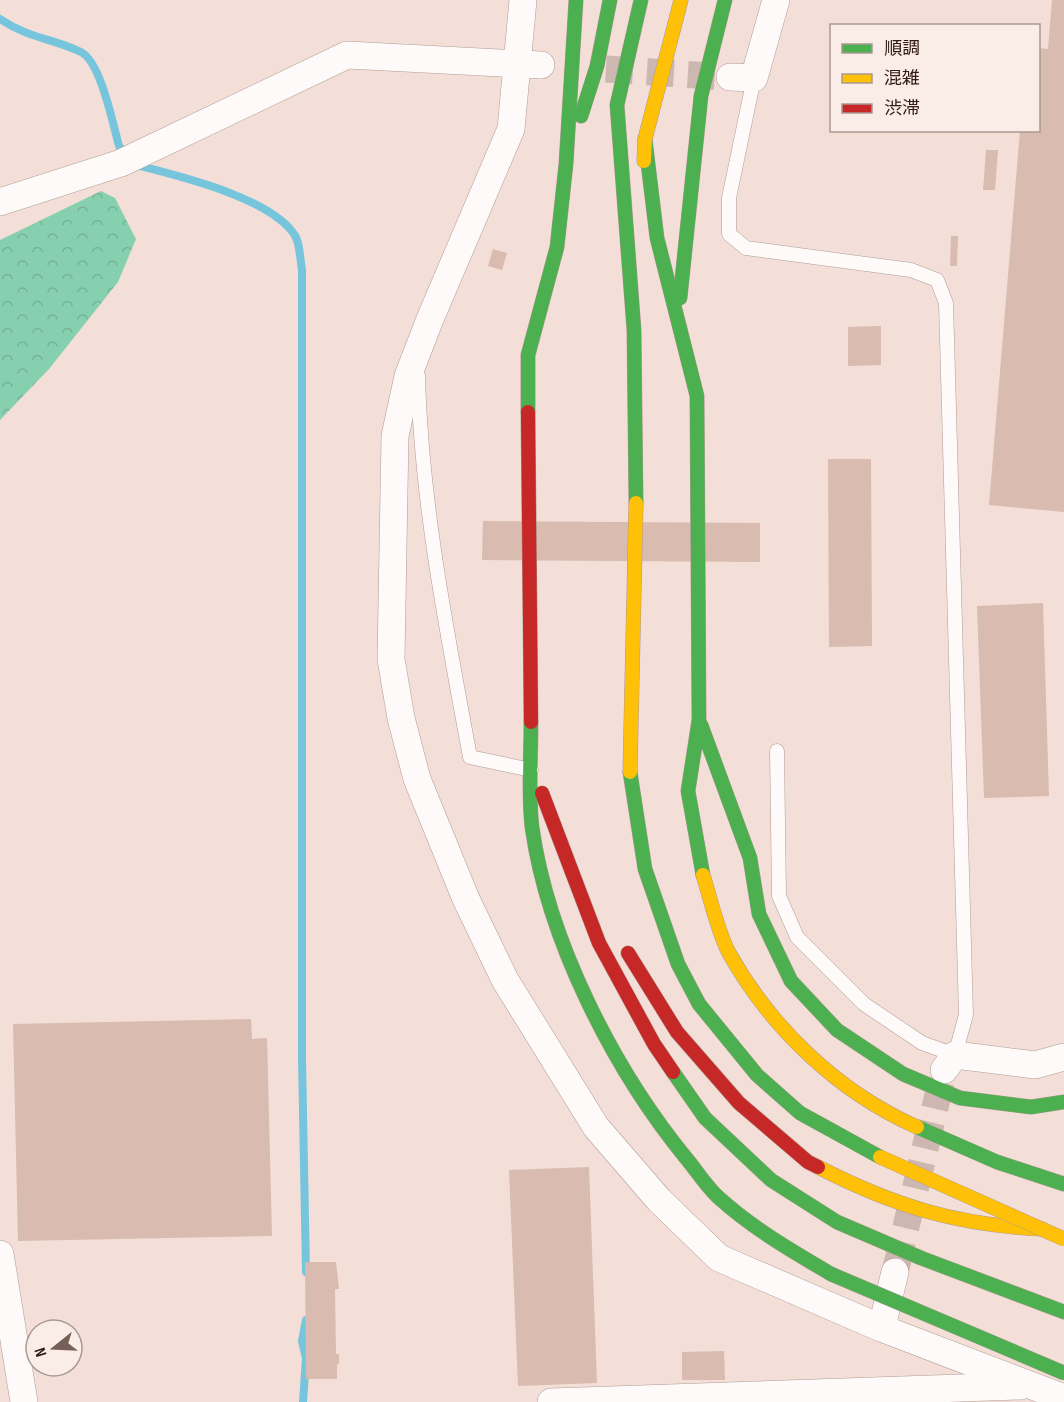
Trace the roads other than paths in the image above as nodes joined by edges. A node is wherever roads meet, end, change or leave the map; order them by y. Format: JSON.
{"nodes":[{"id":1,"x":523,"y":0,"type":"edge"},
{"id":2,"x":576,"y":0,"type":"edge"},
{"id":3,"x":610,"y":0,"type":"edge"},
{"id":4,"x":641,"y":0,"type":"edge"},
{"id":5,"x":681,"y":0,"type":"edge"},
{"id":6,"x":725,"y":0,"type":"edge"},
{"id":7,"x":776,"y":0,"type":"edge"},
{"id":8,"x":530,"y":64,"type":"junction"},
{"id":9,"x":742,"y":77,"type":"joint"},
{"id":10,"x":645,"y":139,"type":"junction"},
{"id":11,"x":566,"y":164,"type":"junction"},
{"id":12,"x":0,"y":202,"type":"edge"},
{"id":13,"x":678,"y":317,"type":"junction"},
{"id":14,"x":634,"y":330,"type":"junction"},
{"id":15,"x":418,"y":351,"type":"junction"},
{"id":16,"x":699,"y":720,"type":"junction"},
{"id":17,"x":777,"y":751,"type":"dead end"},
{"id":18,"x":533,"y":770,"type":"junction"},
{"id":19,"x":564,"y":853,"type":"junction"},
{"id":20,"x":602,"y":913,"type":"dead end"},
{"id":21,"x":621,"y":942,"type":"dead end"},
{"id":22,"x":1064,"y":1057,"type":"edge"},
{"id":23,"x":950,"y":1063,"type":"junction"},
{"id":24,"x":1064,"y":1102,"type":"edge"},
{"id":25,"x":1064,"y":1184,"type":"edge"},
{"id":26,"x":1064,"y":1230,"type":"edge"},
{"id":27,"x":1064,"y":1239,"type":"edge"},
{"id":28,"x":0,"y":1254,"type":"edge"},
{"id":29,"x":895,"y":1272,"type":"tunnel mouth"},
{"id":30,"x":1064,"y":1312,"type":"edge"},
{"id":31,"x":881,"y":1328,"type":"junction"},
{"id":32,"x":1064,"y":1373,"type":"edge"},
{"id":33,"x":1034,"y":1385,"type":"junction"},
{"id":34,"x":1064,"y":1398,"type":"edge"},
{"id":35,"x":24,"y":1402,"type":"edge"},
{"id":36,"x":550,"y":1402,"type":"edge"}],
"edges":[{"from":1,"to":8,"type":"street"},
{"from":2,"to":11,"type":"highway"},
{"from":3,"to":11,"type":"highway"},
{"from":4,"to":14,"type":"highway"},
{"from":5,"to":10,"type":"highway"},
{"from":6,"to":13,"type":"highway"},
{"from":7,"to":9,"type":"street"},
{"from":8,"to":12,"type":"street"},
{"from":8,"to":15,"type":"street"},
{"from":9,"to":23,"type":"lane"},
{"from":10,"to":13,"type":"highway"},
{"from":10,"to":14,"type":"highway"},
{"from":11,"to":18,"type":"highway"},
{"from":13,"to":16,"type":"highway"},
{"from":14,"to":27,"type":"highway","bridge":true},
{"from":15,"to":18,"type":"lane"},
{"from":15,"to":31,"type":"street"},
{"from":16,"to":24,"type":"highway"},
{"from":16,"to":25,"type":"highway"},
{"from":17,"to":23,"type":"lane"},
{"from":18,"to":19,"type":"highway"},
{"from":18,"to":32,"type":"highway","bridge":true},
{"from":19,"to":20,"type":"highway"},
{"from":19,"to":30,"type":"highway"},
{"from":21,"to":26,"type":"highway"},
{"from":22,"to":23,"type":"street"},
{"from":28,"to":35,"type":"street"},
{"from":29,"to":31,"type":"street"},
{"from":31,"to":33,"type":"street"},
{"from":33,"to":34,"type":"street"},
{"from":33,"to":36,"type":"street"}]}
